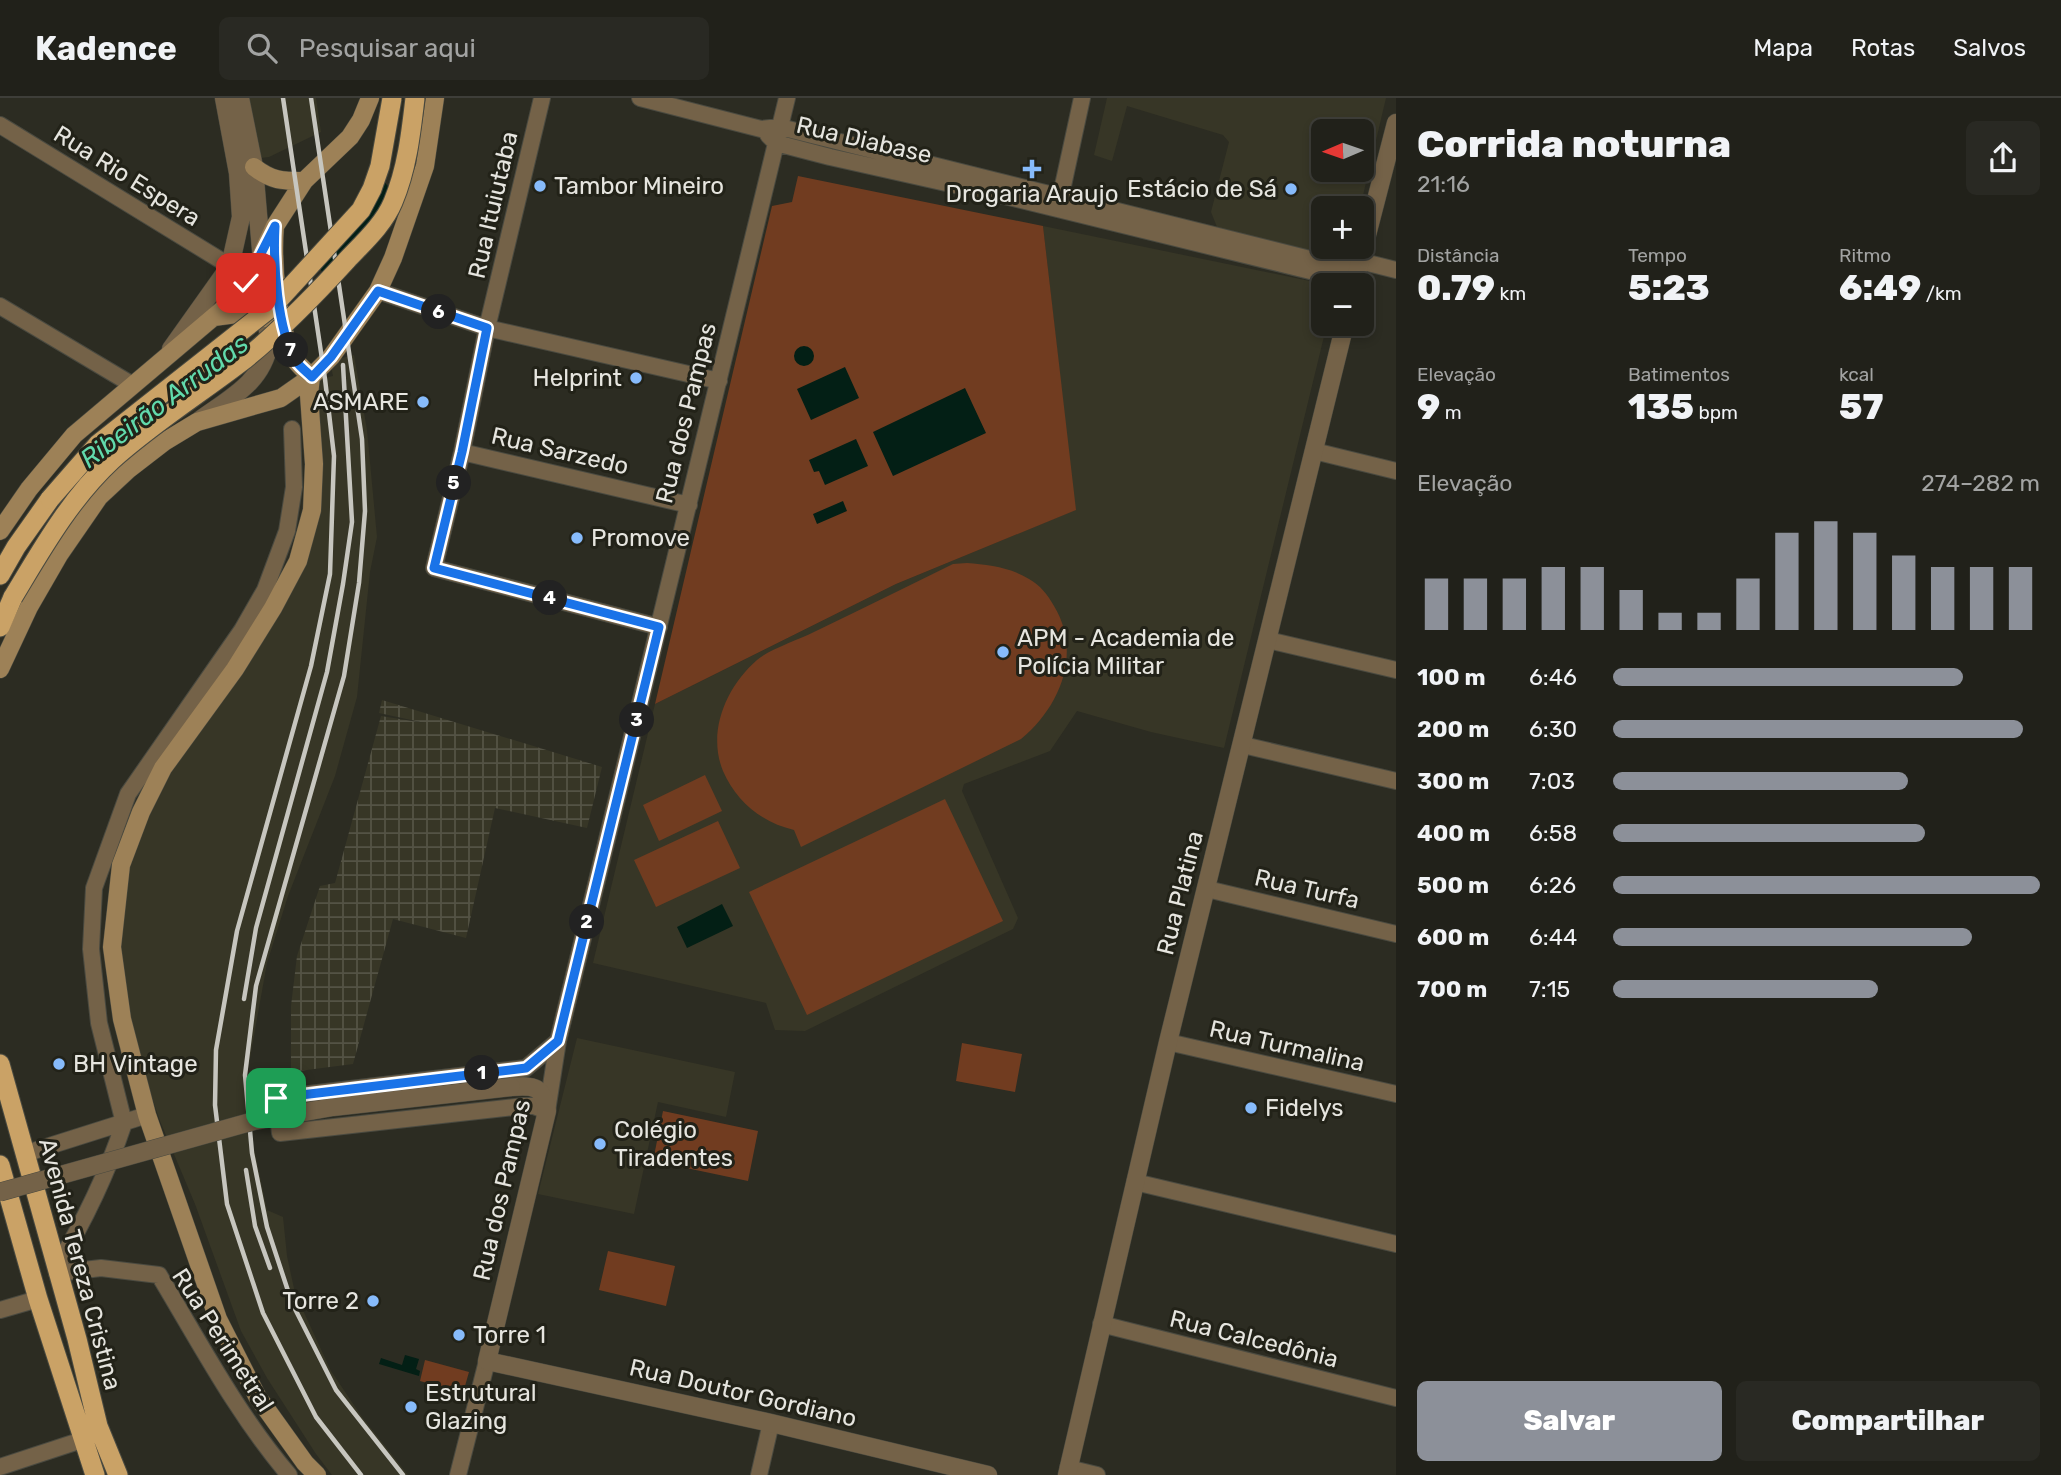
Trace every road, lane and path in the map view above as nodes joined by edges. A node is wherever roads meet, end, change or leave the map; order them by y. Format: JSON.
{"nodes":[{"id":1,"x":224,"y":98,"type":"edge"},
{"id":2,"x":240,"y":98,"type":"edge"},
{"id":3,"x":370,"y":98,"type":"edge"},
{"id":4,"x":391,"y":98,"type":"edge"},
{"id":5,"x":415,"y":98,"type":"edge"},
{"id":6,"x":435,"y":98,"type":"edge"},
{"id":7,"x":542,"y":98,"type":"edge"},
{"id":8,"x":640,"y":98,"type":"edge"},
{"id":9,"x":787,"y":98,"type":"edge"},
{"id":10,"x":1083,"y":98,"type":"edge"},
{"id":11,"x":1396,"y":123,"type":"edge"},
{"id":12,"x":0,"y":125,"type":"edge"},
{"id":13,"x":778,"y":135,"type":"junction"},
{"id":14,"x":254,"y":167,"type":"junction"},
{"id":15,"x":304,"y":181,"type":"junction"},
{"id":16,"x":1060,"y":203,"type":"junction"},
{"id":17,"x":275,"y":226,"type":"junction"},
{"id":18,"x":262,"y":263,"type":"junction"},
{"id":19,"x":230,"y":267,"type":"junction"},
{"id":20,"x":1396,"y":270,"type":"edge"},
{"id":21,"x":1349,"y":273,"type":"edge"},
{"id":22,"x":1358,"y":273,"type":"edge"},
{"id":23,"x":1373,"y":273,"type":"edge"},
{"id":24,"x":378,"y":291,"type":"junction"},
{"id":25,"x":0,"y":306,"type":"edge"},
{"id":26,"x":214,"y":317,"type":"junction"},
{"id":27,"x":266,"y":318,"type":"junction"},
{"id":28,"x":487,"y":328,"type":"junction"},
{"id":29,"x":1342,"y":336,"type":"edge"},
{"id":30,"x":167,"y":355,"type":"junction"},
{"id":31,"x":312,"y":377,"type":"junction"},
{"id":32,"x":719,"y":381,"type":"junction"},
{"id":33,"x":131,"y":384,"type":"junction"},
{"id":34,"x":197,"y":422,"type":"junction"},
{"id":35,"x":292,"y":429,"type":"dead end"},
{"id":36,"x":1314,"y":451,"type":"junction"},
{"id":37,"x":462,"y":452,"type":"junction"},
{"id":38,"x":1396,"y":471,"type":"edge"},
{"id":39,"x":689,"y":505,"type":"junction"},
{"id":40,"x":0,"y":531,"type":"edge"},
{"id":41,"x":0,"y":575,"type":"edge"},
{"id":42,"x":0,"y":626,"type":"edge"},
{"id":43,"x":659,"y":627,"type":"junction"},
{"id":44,"x":1268,"y":640,"type":"junction"},
{"id":45,"x":0,"y":669,"type":"edge"},
{"id":46,"x":1396,"y":670,"type":"edge"},
{"id":47,"x":1243,"y":745,"type":"junction"},
{"id":48,"x":1396,"y":781,"type":"edge"},
{"id":49,"x":1207,"y":889,"type":"junction"},
{"id":50,"x":1396,"y":934,"type":"edge"},
{"id":51,"x":558,"y":1041,"type":"junction"},
{"id":52,"x":1168,"y":1042,"type":"junction"},
{"id":53,"x":0,"y":1064,"type":"edge"},
{"id":54,"x":519,"y":1086,"type":"junction"},
{"id":55,"x":1396,"y":1094,"type":"edge"},
{"id":56,"x":547,"y":1111,"type":"junction"},
{"id":57,"x":146,"y":1115,"type":"junction"},
{"id":58,"x":124,"y":1123,"type":"junction"},
{"id":59,"x":24,"y":1154,"type":"junction"},
{"id":60,"x":1,"y":1169,"type":"edge"},
{"id":61,"x":1135,"y":1182,"type":"junction"},
{"id":62,"x":0,"y":1192,"type":"edge"},
{"id":63,"x":1396,"y":1244,"type":"edge"},
{"id":64,"x":57,"y":1270,"type":"junction"},
{"id":65,"x":38,"y":1299,"type":"junction"},
{"id":66,"x":0,"y":1310,"type":"edge"},
{"id":67,"x":1101,"y":1324,"type":"junction"},
{"id":68,"x":486,"y":1361,"type":"junction"},
{"id":69,"x":1396,"y":1398,"type":"edge"},
{"id":70,"x":771,"y":1423,"type":"junction"},
{"id":71,"x":82,"y":1440,"type":"junction"},
{"id":72,"x":0,"y":1466,"type":"edge"},
{"id":73,"x":1068,"y":1472,"type":"edge"},
{"id":74,"x":95,"y":1475,"type":"edge"},
{"id":75,"x":118,"y":1475,"type":"edge"},
{"id":76,"x":289,"y":1475,"type":"edge"},
{"id":77,"x":317,"y":1475,"type":"edge"},
{"id":78,"x":457,"y":1475,"type":"edge"},
{"id":79,"x":759,"y":1475,"type":"edge"},
{"id":80,"x":988,"y":1475,"type":"edge"},
{"id":81,"x":1097,"y":1475,"type":"edge"}],
"edges":[{"from":1,"to":19,"type":"street"},
{"from":2,"to":14,"type":"street"},
{"from":3,"to":15,"type":"main road"},
{"from":4,"to":41,"type":"highway","bridge":true},
{"from":5,"to":42,"type":"highway","bridge":true},
{"from":6,"to":24,"type":"main road"},
{"from":7,"to":28,"type":"street","name":"Rua Ituiutaba"},
{"from":8,"to":13,"type":"street","name":"Rua Diabase"},
{"from":9,"to":13,"type":"street","name":"Rua dos Pampas"},
{"from":10,"to":16,"type":"street"},
{"from":11,"to":22,"type":"street"},
{"from":12,"to":19,"type":"street","name":"Rua Rio Espera"},
{"from":13,"to":16,"type":"street","name":"Rua Diabase"},
{"from":13,"to":32,"type":"street","name":"Rua dos Pampas"},
{"from":14,"to":15,"type":"main road"},
{"from":14,"to":18,"type":"street"},
{"from":15,"to":17,"type":"main road"},
{"from":16,"to":21,"type":"street","name":"Rua Diabase"},
{"from":17,"to":18,"type":"main road"},
{"from":17,"to":31,"type":"main road"},
{"from":18,"to":26,"type":"main road"},
{"from":18,"to":27,"type":"street"},
{"from":19,"to":30,"type":"street"},
{"from":20,"to":23,"type":"street","name":"Rua Diabase"},
{"from":24,"to":28,"type":"street"},
{"from":24,"to":31,"type":"main road"},
{"from":25,"to":33,"type":"street"},
{"from":26,"to":27,"type":"main road"},
{"from":26,"to":30,"type":"main road"},
{"from":27,"to":34,"type":"street"},
{"from":28,"to":32,"type":"street"},
{"from":28,"to":37,"type":"street","name":"Rua Ituiutaba"},
{"from":29,"to":36,"type":"street","name":"Rua Platina"},
{"from":30,"to":33,"type":"main road"},
{"from":31,"to":34,"type":"main road"},
{"from":31,"to":57,"type":"main road"},
{"from":32,"to":39,"type":"street","name":"Rua dos Pampas"},
{"from":33,"to":40,"type":"main road"},
{"from":34,"to":45,"type":"main road"},
{"from":35,"to":58,"type":"street"},
{"from":36,"to":38,"type":"street"},
{"from":36,"to":44,"type":"street","name":"Rua Platina"},
{"from":37,"to":39,"type":"street","name":"Rua Sarzedo"},
{"from":37,"to":43,"type":"street","name":"Rua Ituiutaba"},
{"from":39,"to":43,"type":"street","name":"Rua dos Pampas"},
{"from":43,"to":51,"type":"street","name":"Rua dos Pampas"},
{"from":44,"to":46,"type":"street"},
{"from":44,"to":47,"type":"street","name":"Rua Platina"},
{"from":47,"to":48,"type":"street"},
{"from":47,"to":49,"type":"street","name":"Rua Platina"},
{"from":49,"to":50,"type":"street","name":"Rua Turfa"},
{"from":49,"to":52,"type":"street","name":"Rua Platina"},
{"from":51,"to":54,"type":"street"},
{"from":51,"to":56,"type":"street","name":"Rua dos Pampas"},
{"from":51,"to":56,"type":"street"},
{"from":52,"to":55,"type":"street","name":"Rua Turmalina"},
{"from":52,"to":61,"type":"street","name":"Rua Platina"},
{"from":53,"to":59,"type":"highway","name":"Avenida Tereza Cristina"},
{"from":54,"to":56,"type":"street"},
{"from":54,"to":62,"type":"street","bridge":true},
{"from":56,"to":68,"type":"street","name":"Rua dos Pampas"},
{"from":57,"to":58,"type":"street"},
{"from":57,"to":77,"type":"main road"},
{"from":58,"to":59,"type":"street"},
{"from":58,"to":64,"type":"street"},
{"from":59,"to":64,"type":"highway","name":"Avenida Tereza Cristina"},
{"from":60,"to":65,"type":"highway","name":"Avenida Tereza Cristina"},
{"from":61,"to":63,"type":"street"},
{"from":61,"to":67,"type":"street","name":"Rua Platina"},
{"from":64,"to":75,"type":"highway","name":"Avenida Tereza Cristina"},
{"from":64,"to":76,"type":"street","name":"Rua Perimetral"},
{"from":65,"to":66,"type":"street"},
{"from":65,"to":71,"type":"highway","name":"Avenida Tereza Cristina"},
{"from":67,"to":69,"type":"street","name":"Rua Calcedônia"},
{"from":67,"to":73,"type":"street","name":"Rua Platina"},
{"from":68,"to":70,"type":"street","name":"Rua Doutor Gordiano"},
{"from":68,"to":78,"type":"street","name":"Rua dos Pampas"},
{"from":70,"to":79,"type":"street"},
{"from":70,"to":80,"type":"street","name":"Rua Doutor Gordiano"},
{"from":71,"to":72,"type":"street"},
{"from":71,"to":74,"type":"highway","name":"Avenida Tereza Cristina"},
{"from":73,"to":81,"type":"street"}]}
